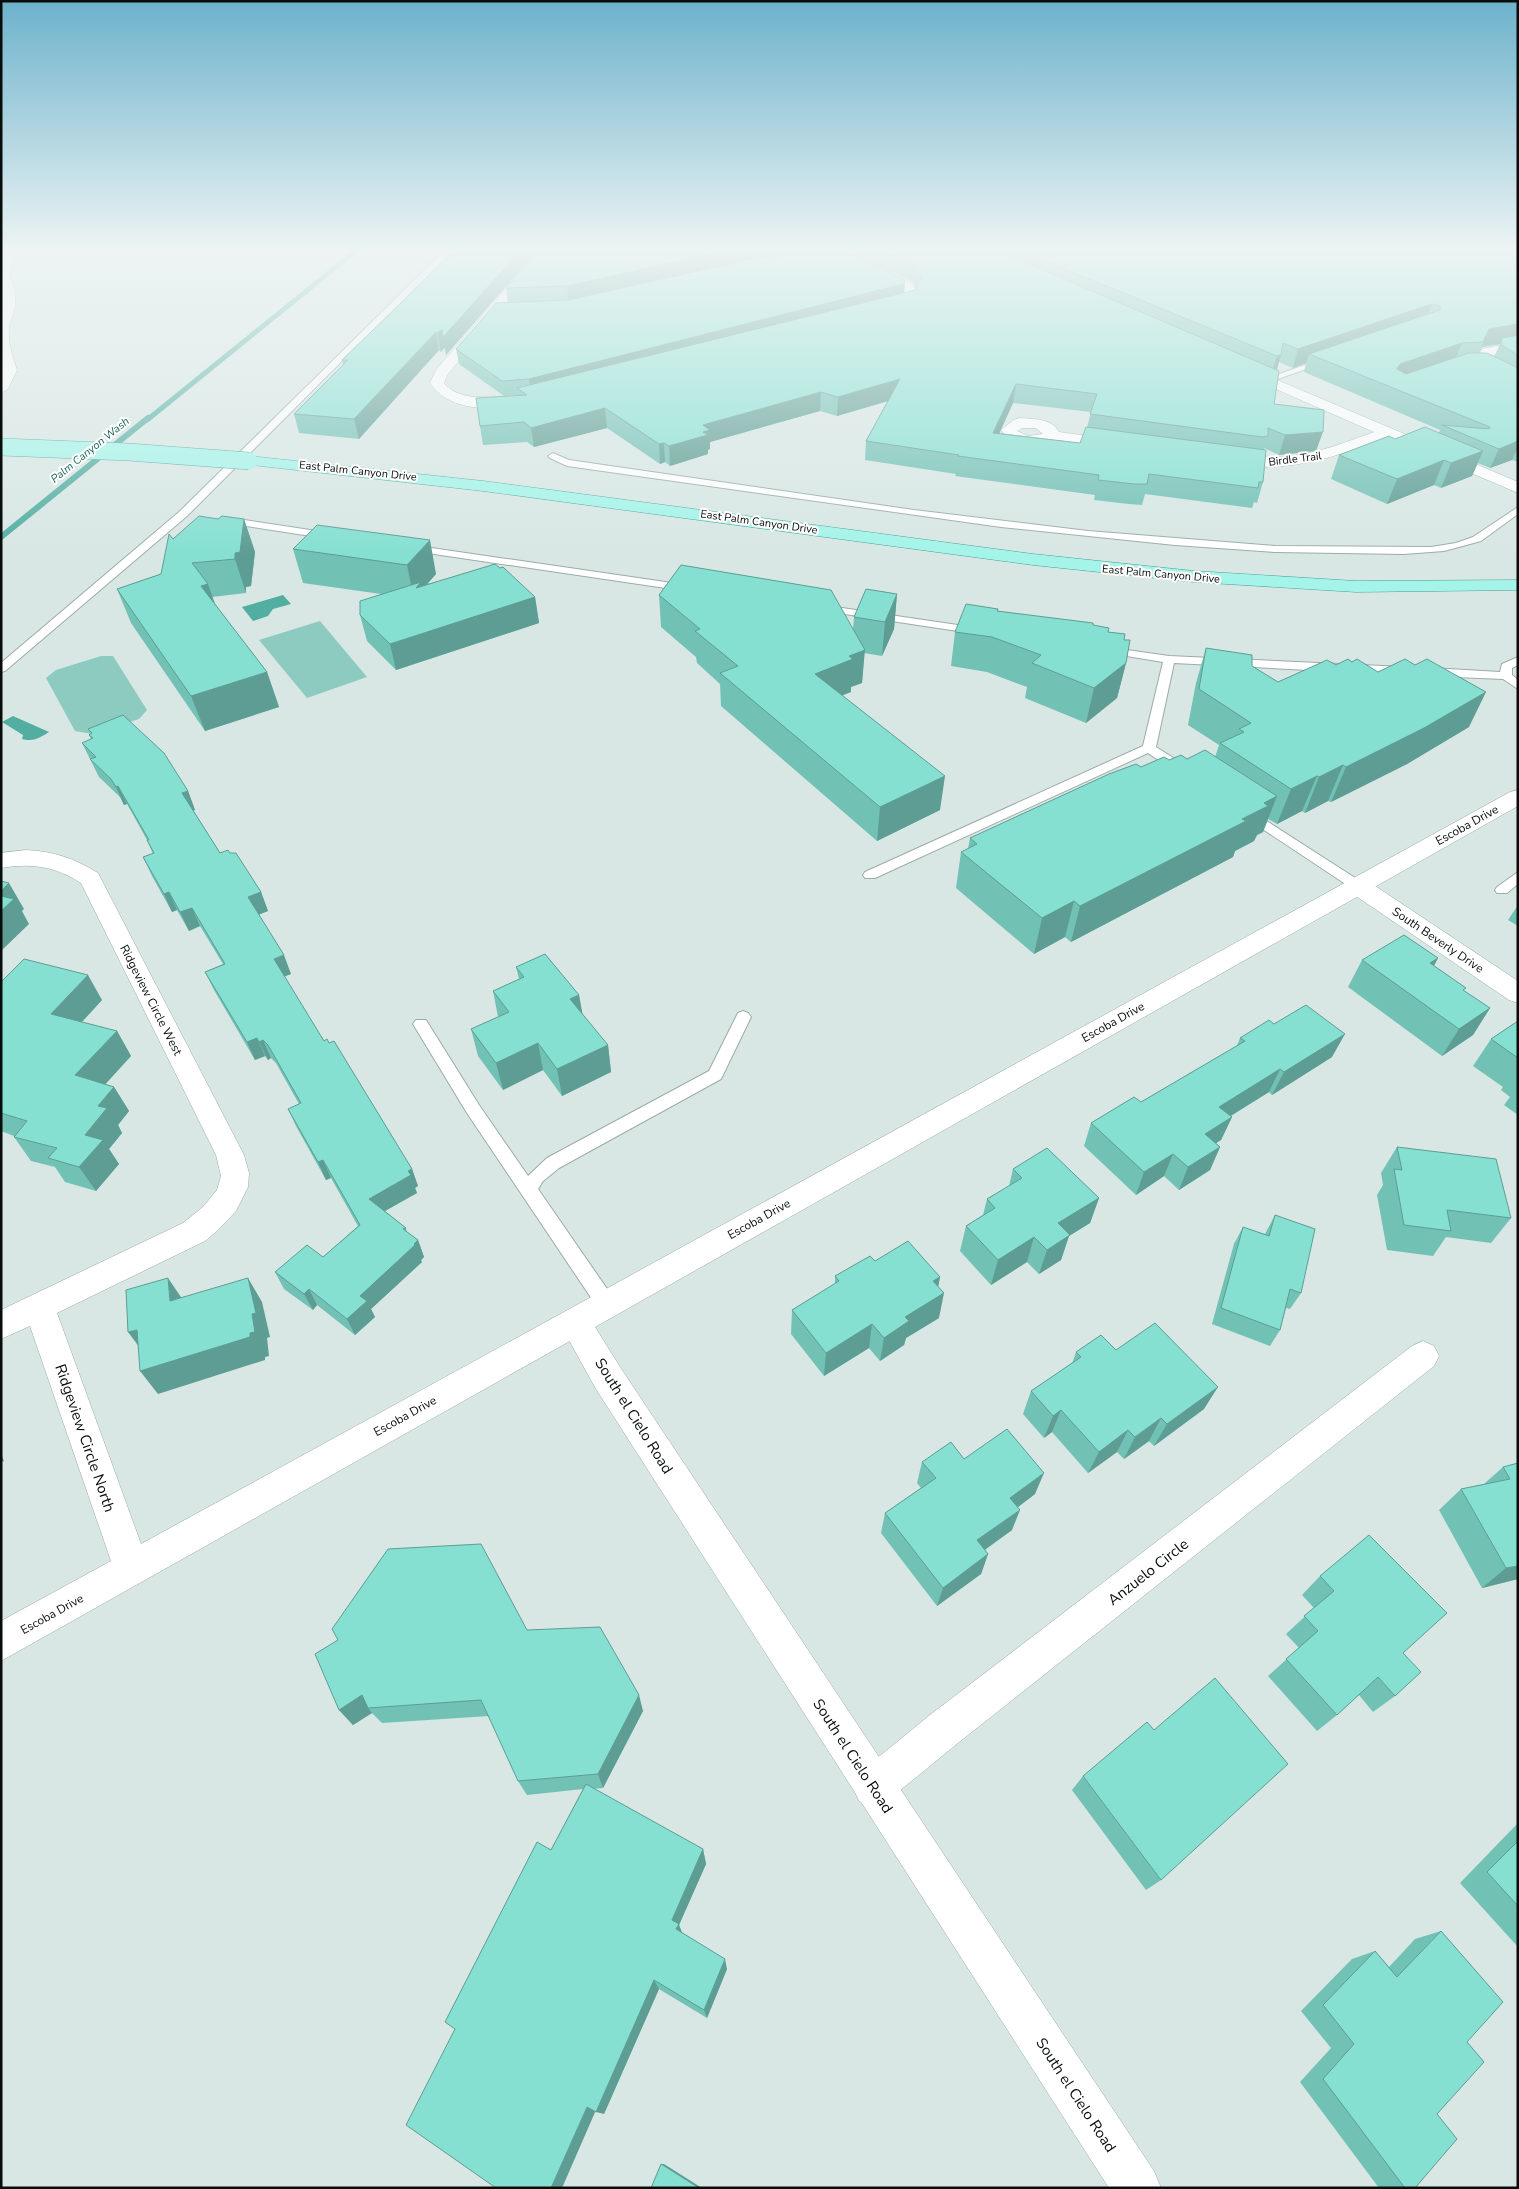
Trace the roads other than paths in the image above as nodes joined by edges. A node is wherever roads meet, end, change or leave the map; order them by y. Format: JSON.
{"nodes":[{"id":1,"x":5,"y":352,"type":"edge"},
{"id":2,"x":346,"y":352,"type":"edge"},
{"id":3,"x":458,"y":352,"type":"edge"},
{"id":4,"x":1487,"y":352,"type":"edge"},
{"id":5,"x":1337,"y":357,"type":"edge"},
{"id":6,"x":1231,"y":365,"type":"edge"},
{"id":7,"x":1468,"y":366,"type":"edge"},
{"id":8,"x":1483,"y":366,"type":"junction"},
{"id":9,"x":1266,"y":380,"type":"junction"},
{"id":10,"x":1518,"y":386,"type":"edge"},
{"id":11,"x":1,"y":389,"type":"edge"},
{"id":12,"x":531,"y":400,"type":"edge"},
{"id":13,"x":1387,"y":432,"type":"junction"},
{"id":14,"x":1051,"y":436,"type":"dead end"},
{"id":15,"x":1,"y":447,"type":"edge"},
{"id":16,"x":1139,"y":447,"type":"edge"},
{"id":17,"x":554,"y":456,"type":"dead end"},
{"id":18,"x":1217,"y":458,"type":"edge"},
{"id":19,"x":1518,"y":469,"type":"edge"},
{"id":20,"x":1494,"y":478,"type":"junction"},
{"id":21,"x":1518,"y":488,"type":"edge"},
{"id":22,"x":1518,"y":510,"type":"edge"},
{"id":23,"x":238,"y":522,"type":"edge"},
{"id":24,"x":345,"y":538,"type":"edge"},
{"id":25,"x":403,"y":546,"type":"edge"},
{"id":26,"x":1518,"y":585,"type":"edge"},
{"id":27,"x":695,"y":590,"type":"edge"},
{"id":28,"x":813,"y":607,"type":"edge"},
{"id":29,"x":991,"y":633,"type":"edge"},
{"id":30,"x":1090,"y":648,"type":"edge"},
{"id":31,"x":1169,"y":659,"type":"junction"},
{"id":32,"x":1518,"y":660,"type":"edge"},
{"id":33,"x":1,"y":669,"type":"edge"},
{"id":34,"x":1506,"y":676,"type":"junction"},
{"id":35,"x":1518,"y":686,"type":"edge"},
{"id":36,"x":1149,"y":748,"type":"junction"},
{"id":37,"x":1189,"y":775,"type":"edge"},
{"id":38,"x":1518,"y":797,"type":"edge"},
{"id":39,"x":1238,"y":807,"type":"edge"},
{"id":40,"x":6,"y":860,"type":"edge"},
{"id":41,"x":870,"y":874,"type":"dead end"},
{"id":42,"x":1518,"y":876,"type":"edge"},
{"id":43,"x":1358,"y":886,"type":"junction"},
{"id":44,"x":1502,"y":890,"type":"dead end"},
{"id":45,"x":1518,"y":994,"type":"edge"},
{"id":46,"x":743,"y":1017,"type":"dead end"},
{"id":47,"x":421,"y":1024,"type":"dead end"},
{"id":48,"x":528,"y":1190,"type":"junction"},
{"id":49,"x":39,"y":1307,"type":"junction"},
{"id":50,"x":591,"y":1313,"type":"junction"},
{"id":51,"x":1,"y":1325,"type":"edge"},
{"id":52,"x":1423,"y":1356,"type":"dead end"},
{"id":53,"x":132,"y":1569,"type":"junction"},
{"id":54,"x":1,"y":1642,"type":"edge"},
{"id":55,"x":873,"y":1787,"type":"junction"},
{"id":56,"x":1137,"y":2188,"type":"edge"}],
"edges":[{"from":1,"to":11,"type":"street"},
{"from":2,"to":33,"type":"lane"},
{"from":3,"to":12,"type":"street"},
{"from":4,"to":8,"type":"street"},
{"from":5,"to":9,"type":"lane"},
{"from":6,"to":9,"type":"street"},
{"from":7,"to":8,"type":"street"},
{"from":8,"to":10,"type":"street"},
{"from":9,"to":13,"type":"street"},
{"from":13,"to":18,"type":"street","name":"Birdle Trail"},
{"from":13,"to":20,"type":"street"},
{"from":14,"to":16,"type":"street"},
{"from":15,"to":26,"type":"main road","name":"East Palm Canyon Drive","bridge":true},
{"from":17,"to":22,"type":"lane"},
{"from":19,"to":20,"type":"street"},
{"from":20,"to":21,"type":"street"},
{"from":23,"to":24,"type":"lane"},
{"from":25,"to":27,"type":"lane"},
{"from":28,"to":29,"type":"lane"},
{"from":30,"to":31,"type":"lane"},
{"from":31,"to":34,"type":"lane"},
{"from":31,"to":36,"type":"lane"},
{"from":32,"to":34,"type":"lane"},
{"from":34,"to":35,"type":"lane"},
{"from":36,"to":37,"type":"lane"},
{"from":36,"to":41,"type":"lane"},
{"from":38,"to":43,"type":"street","name":"Escoba Drive"},
{"from":39,"to":43,"type":"lane"},
{"from":40,"to":49,"type":"street","name":"Ridgeview Circle West"},
{"from":42,"to":44,"type":"lane"},
{"from":43,"to":45,"type":"street","name":"South Beverly Drive"},
{"from":43,"to":50,"type":"street","name":"Escoba Drive"},
{"from":46,"to":48,"type":"lane"},
{"from":47,"to":48,"type":"lane"},
{"from":48,"to":50,"type":"lane"},
{"from":49,"to":51,"type":"street"},
{"from":49,"to":53,"type":"street","name":"Ridgeview Circle North"},
{"from":50,"to":53,"type":"street","name":"Escoba Drive"},
{"from":50,"to":55,"type":"street","name":"South el Cielo Road"},
{"from":52,"to":55,"type":"street","name":"Anzuelo Circle"},
{"from":53,"to":54,"type":"street","name":"Escoba Drive"},
{"from":55,"to":56,"type":"street","name":"South el Cielo Road"}]}
